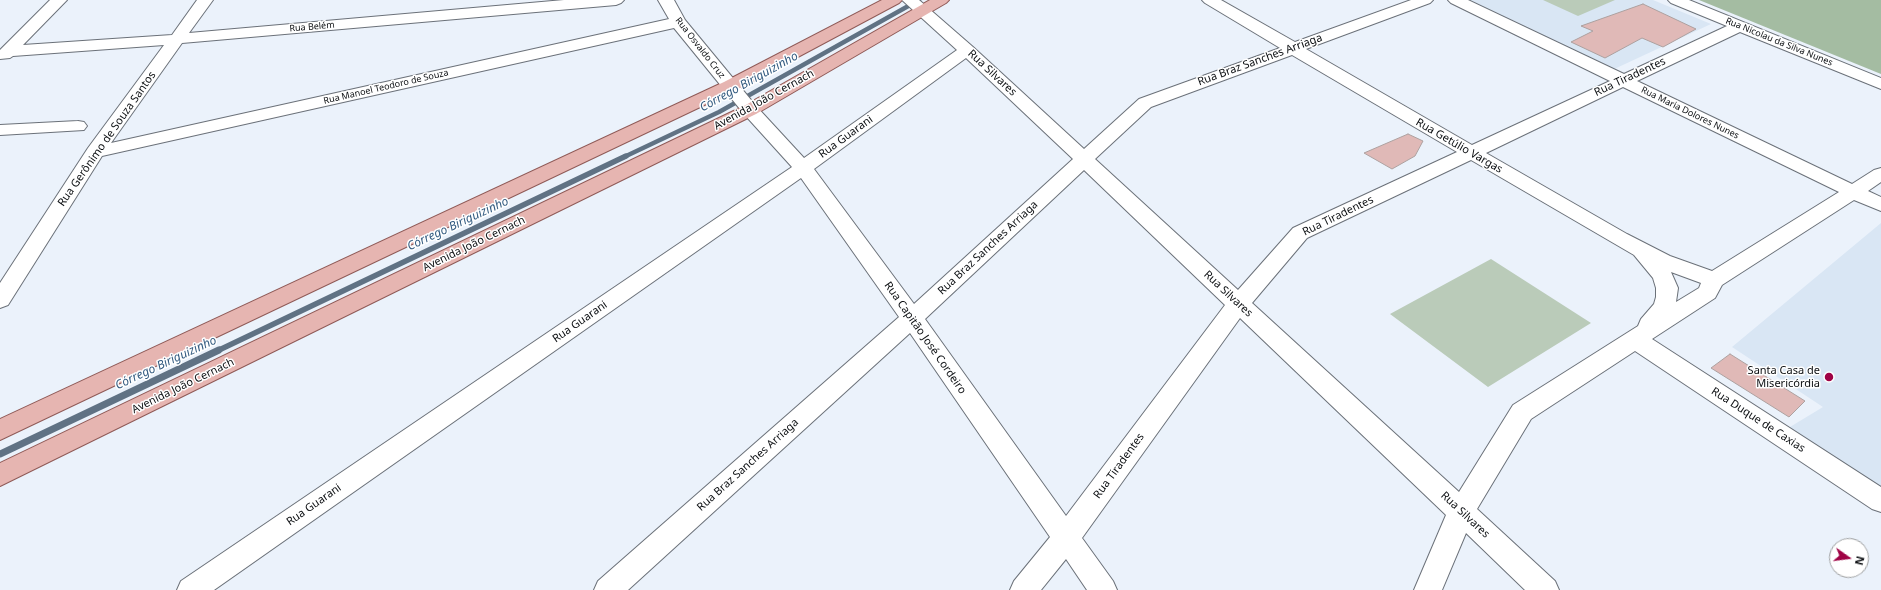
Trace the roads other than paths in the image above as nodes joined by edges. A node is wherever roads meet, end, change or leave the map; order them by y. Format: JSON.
{"nodes":[{"id":1,"x":60,"y":0,"type":"edge"},
{"id":2,"x":204,"y":0,"type":"edge"},
{"id":3,"x":616,"y":0,"type":"edge"},
{"id":4,"x":666,"y":0,"type":"edge"},
{"id":5,"x":894,"y":0,"type":"edge"},
{"id":6,"x":941,"y":0,"type":"edge"},
{"id":7,"x":1210,"y":0,"type":"edge"},
{"id":8,"x":1425,"y":0,"type":"edge"},
{"id":9,"x":1456,"y":0,"type":"edge"},
{"id":10,"x":1676,"y":0,"type":"edge"},
{"id":11,"x":916,"y":6,"type":"edge"},
{"id":12,"x":678,"y":22,"type":"junction"},
{"id":13,"x":1740,"y":26,"type":"junction"},
{"id":14,"x":178,"y":39,"type":"junction"},
{"id":15,"x":1291,"y":48,"type":"junction"},
{"id":16,"x":968,"y":50,"type":"junction"},
{"id":17,"x":4,"y":55,"type":"edge"},
{"id":18,"x":1622,"y":80,"type":"junction"},
{"id":19,"x":1881,"y":84,"type":"edge"},
{"id":20,"x":741,"y":98,"type":"junction"},
{"id":21,"x":78,"y":126,"type":"dead end"},
{"id":22,"x":0,"y":130,"type":"edge"},
{"id":23,"x":95,"y":152,"type":"junction"},
{"id":24,"x":1471,"y":152,"type":"junction"},
{"id":25,"x":1083,"y":159,"type":"junction"},
{"id":26,"x":803,"y":168,"type":"junction"},
{"id":27,"x":1881,"y":174,"type":"edge"},
{"id":28,"x":1854,"y":192,"type":"junction"},
{"id":29,"x":1881,"y":205,"type":"edge"},
{"id":30,"x":1620,"y":240,"type":"junction"},
{"id":31,"x":1714,"y":280,"type":"junction"},
{"id":32,"x":0,"y":300,"type":"edge"},
{"id":33,"x":1238,"y":304,"type":"junction"},
{"id":34,"x":912,"y":318,"type":"junction"},
{"id":35,"x":1636,"y":340,"type":"junction"},
{"id":36,"x":0,"y":430,"type":"edge"},
{"id":37,"x":0,"y":475,"type":"edge"},
{"id":38,"x":1881,"y":500,"type":"edge"},
{"id":39,"x":1461,"y":512,"type":"junction"},
{"id":40,"x":1066,"y":538,"type":"junction"},
{"id":41,"x":191,"y":590,"type":"edge"},
{"id":42,"x":608,"y":590,"type":"edge"},
{"id":43,"x":1024,"y":590,"type":"edge"},
{"id":44,"x":1103,"y":590,"type":"edge"},
{"id":45,"x":1428,"y":590,"type":"edge"},
{"id":46,"x":1545,"y":590,"type":"edge"}],
"edges":[{"from":1,"to":17,"type":"street"},
{"from":2,"to":14,"type":"street","name":"Rua Gerônimo de Souza Santos"},
{"from":3,"to":14,"type":"street","name":"Rua Belém"},
{"from":4,"to":12,"type":"street","name":"Rua Osvaldo Cruz"},
{"from":5,"to":20,"type":"main road","name":"Avenida João Cernach"},
{"from":6,"to":11,"type":"main road","name":"Avenida João Cernach"},
{"from":7,"to":15,"type":"street","name":"Rua Getúlio Vargas"},
{"from":8,"to":15,"type":"street","name":"Rua Braz Sanches Arriaga"},
{"from":9,"to":18,"type":"street","name":"Rua Maria Dolores Nunes"},
{"from":10,"to":13,"type":"street","name":"Rua Nicolau da Silva Nunes"},
{"from":11,"to":16,"type":"street","name":"Rua Silvares"},
{"from":11,"to":20,"type":"main road","name":"Avenida João Cernach"},
{"from":12,"to":20,"type":"street","name":"Rua Osvaldo Cruz"},
{"from":12,"to":23,"type":"street","name":"Rua Manoel Teodoro de Souza"},
{"from":13,"to":18,"type":"street","name":"Rua Tiradentes"},
{"from":13,"to":19,"type":"street","name":"Rua Nicolau da Silva Nunes"},
{"from":14,"to":17,"type":"street","name":"Rua Belém"},
{"from":14,"to":23,"type":"street","name":"Rua Gerônimo de Souza Santos"},
{"from":15,"to":24,"type":"street","name":"Rua Getúlio Vargas"},
{"from":15,"to":25,"type":"street","name":"Rua Braz Sanches Arriaga"},
{"from":16,"to":25,"type":"street","name":"Rua Silvares"},
{"from":16,"to":26,"type":"street","name":"Rua Guarani"},
{"from":18,"to":24,"type":"street","name":"Rua Tiradentes"},
{"from":18,"to":28,"type":"street","name":"Rua Maria Dolores Nunes"},
{"from":20,"to":26,"type":"street","name":"Rua Capitão José Cordeiro"},
{"from":20,"to":36,"type":"main road","name":"Avenida João Cernach"},
{"from":20,"to":37,"type":"main road","name":"Avenida João Cernach"},
{"from":21,"to":22,"type":"street"},
{"from":23,"to":32,"type":"street","name":"Rua Gerônimo de Souza Santos"},
{"from":24,"to":30,"type":"street","name":"Rua Getúlio Vargas"},
{"from":24,"to":33,"type":"street","name":"Rua Tiradentes"},
{"from":25,"to":33,"type":"street","name":"Rua Silvares"},
{"from":25,"to":34,"type":"street","name":"Rua Braz Sanches Arriaga"},
{"from":26,"to":34,"type":"street","name":"Rua Capitão José Cordeiro"},
{"from":26,"to":41,"type":"street","name":"Rua Guarani"},
{"from":27,"to":28,"type":"street"},
{"from":28,"to":29,"type":"street","name":"Rua Maria Dolores Nunes"},
{"from":28,"to":31,"type":"street"},
{"from":30,"to":31,"type":"street","name":"Rua Getúlio Vargas"},
{"from":30,"to":35,"type":"street"},
{"from":31,"to":35,"type":"street"},
{"from":33,"to":39,"type":"street","name":"Rua Silvares"},
{"from":33,"to":40,"type":"street","name":"Rua Tiradentes"},
{"from":34,"to":40,"type":"street","name":"Rua Capitão José Cordeiro"},
{"from":34,"to":42,"type":"street","name":"Rua Braz Sanches Arriaga"},
{"from":35,"to":38,"type":"street","name":"Rua Duque de Caxias"},
{"from":35,"to":39,"type":"street"},
{"from":39,"to":45,"type":"street"},
{"from":39,"to":46,"type":"street","name":"Rua Silvares"},
{"from":40,"to":43,"type":"street","name":"Rua Tiradentes"},
{"from":40,"to":44,"type":"street","name":"Rua Capitão José Cordeiro"}]}
